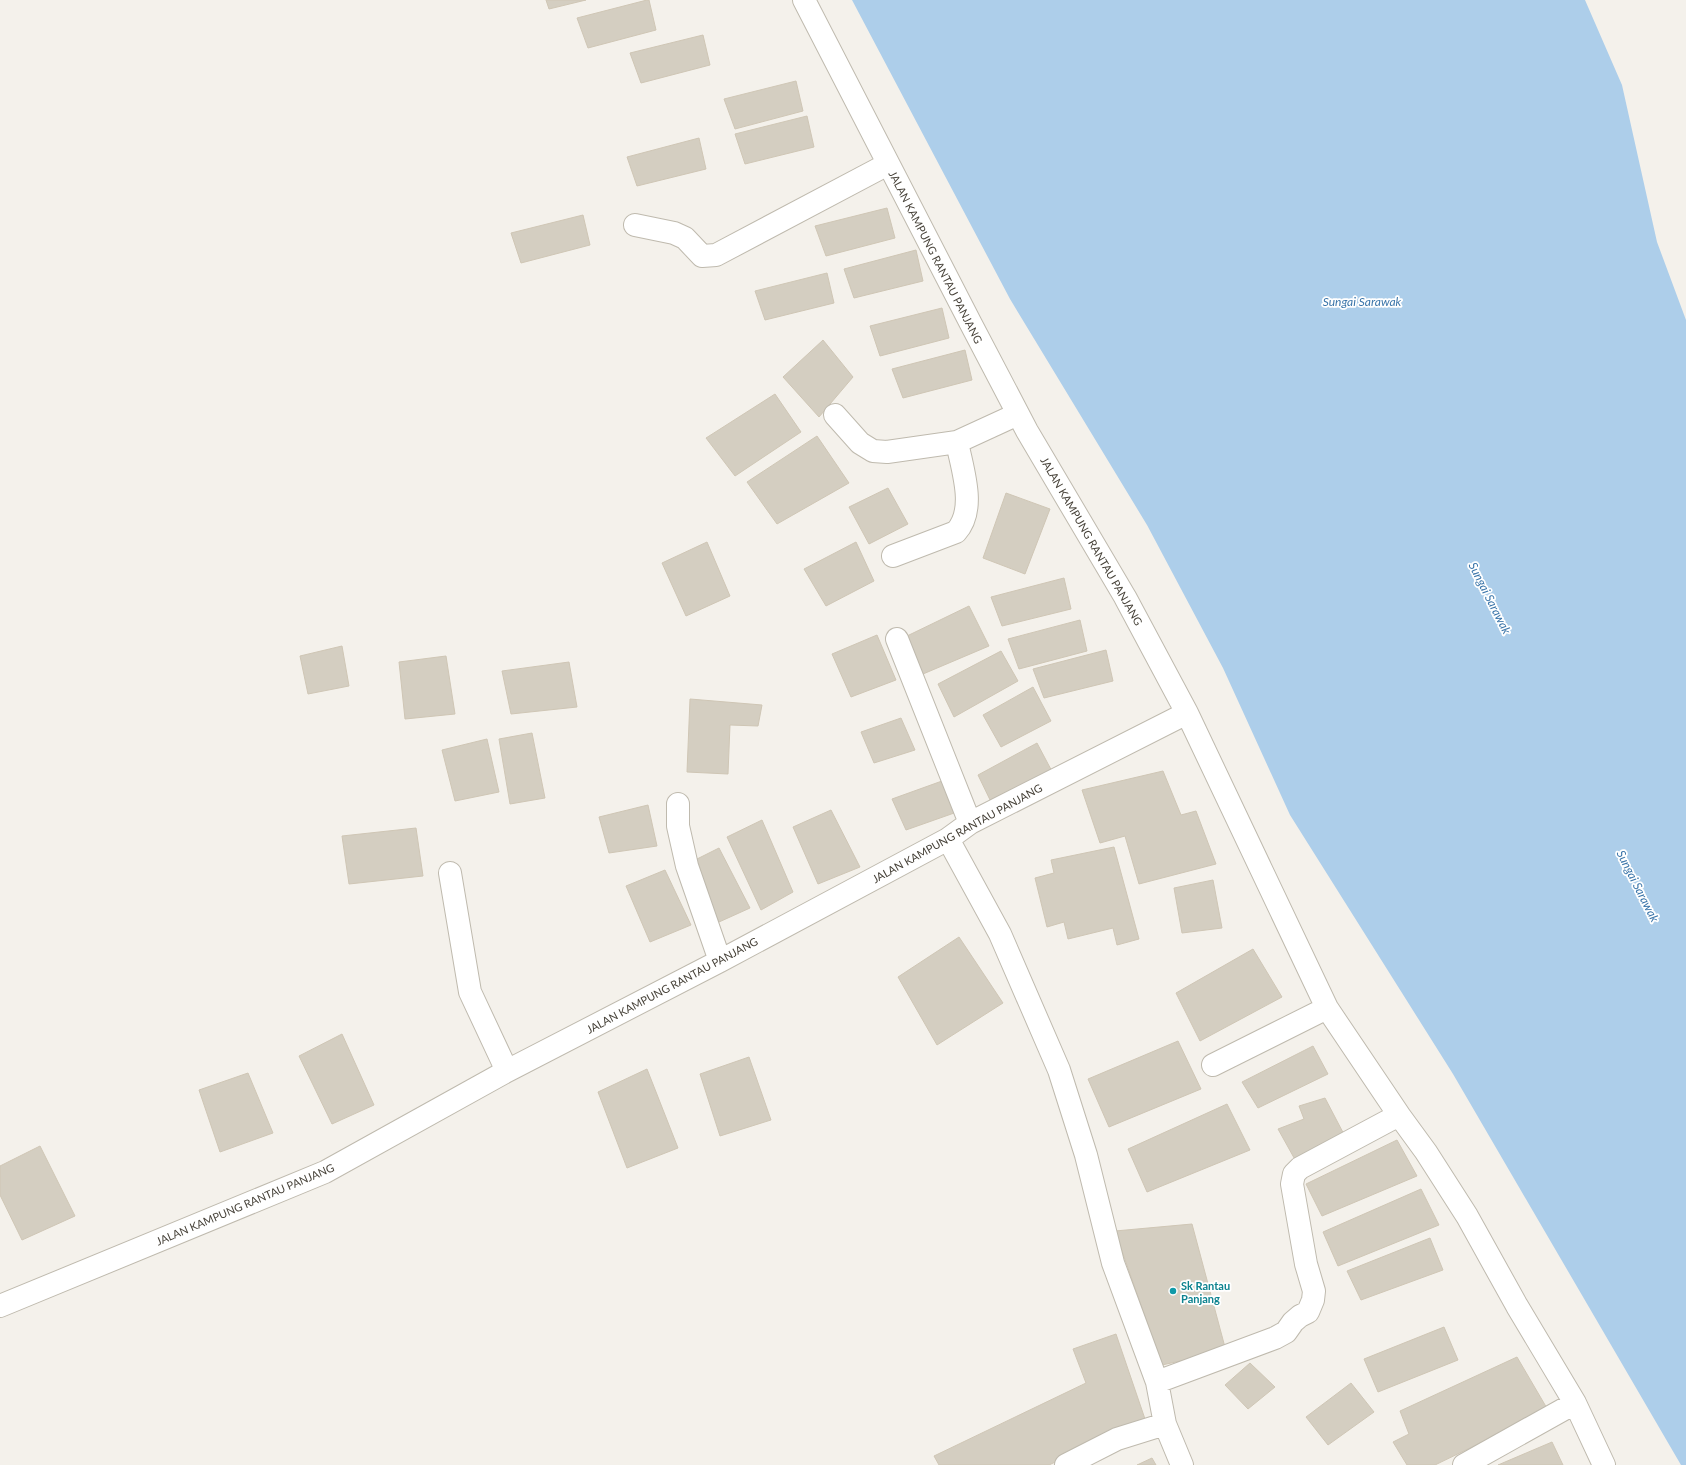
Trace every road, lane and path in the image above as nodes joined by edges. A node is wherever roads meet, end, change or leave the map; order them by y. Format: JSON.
{"nodes":[{"id":1,"x":804,"y":0,"type":"edge"},
{"id":2,"x":888,"y":164,"type":"junction"},
{"id":3,"x":635,"y":225,"type":"dead end"},
{"id":4,"x":1018,"y":414,"type":"junction"},
{"id":5,"x":835,"y":415,"type":"dead end"},
{"id":6,"x":957,"y":442,"type":"junction"},
{"id":7,"x":893,"y":556,"type":"dead end"},
{"id":8,"x":897,"y":640,"type":"dead end"},
{"id":9,"x":1187,"y":713,"type":"junction"},
{"id":10,"x":678,"y":804,"type":"dead end"},
{"id":11,"x":970,"y":823,"type":"junction"},
{"id":12,"x":948,"y":839,"type":"junction"},
{"id":13,"x":450,"y":873,"type":"dead end"},
{"id":14,"x":720,"y":960,"type":"junction"},
{"id":15,"x":1327,"y":1008,"type":"junction"},
{"id":16,"x":1213,"y":1065,"type":"dead end"},
{"id":17,"x":507,"y":1071,"type":"junction"},
{"id":18,"x":1399,"y":1115,"type":"junction"},
{"id":19,"x":0,"y":1306,"type":"edge"},
{"id":20,"x":1157,"y":1382,"type":"junction"},
{"id":21,"x":1575,"y":1403,"type":"junction"},
{"id":22,"x":1165,"y":1424,"type":"junction"},
{"id":23,"x":1066,"y":1465,"type":"edge"},
{"id":24,"x":1182,"y":1465,"type":"edge"},
{"id":25,"x":1464,"y":1465,"type":"edge"},
{"id":26,"x":1604,"y":1465,"type":"edge"}],
"edges":[{"from":1,"to":2,"type":"street","name":"JALAN KAMPUNG RANTAU PANJANG"},
{"from":2,"to":3,"type":"street"},
{"from":2,"to":4,"type":"street","name":"JALAN KAMPUNG RANTAU PANJANG"},
{"from":4,"to":6,"type":"street"},
{"from":4,"to":9,"type":"street","name":"JALAN KAMPUNG RANTAU PANJANG"},
{"from":5,"to":6,"type":"street"},
{"from":6,"to":7,"type":"street"},
{"from":8,"to":11,"type":"street"},
{"from":9,"to":11,"type":"street","name":"JALAN KAMPUNG RANTAU PANJANG"},
{"from":9,"to":15,"type":"street"},
{"from":10,"to":14,"type":"street"},
{"from":11,"to":12,"type":"street","name":"JALAN KAMPUNG RANTAU PANJANG"},
{"from":12,"to":14,"type":"street","name":"JALAN KAMPUNG RANTAU PANJANG"},
{"from":12,"to":20,"type":"street"},
{"from":13,"to":17,"type":"street"},
{"from":14,"to":17,"type":"street","name":"JALAN KAMPUNG RANTAU PANJANG"},
{"from":15,"to":16,"type":"street"},
{"from":15,"to":18,"type":"street"},
{"from":17,"to":19,"type":"street","name":"JALAN KAMPUNG RANTAU PANJANG"},
{"from":18,"to":20,"type":"street"},
{"from":18,"to":21,"type":"street"},
{"from":20,"to":22,"type":"street"},
{"from":21,"to":25,"type":"street"},
{"from":21,"to":26,"type":"street"},
{"from":22,"to":23,"type":"street"},
{"from":22,"to":24,"type":"street"}]}
